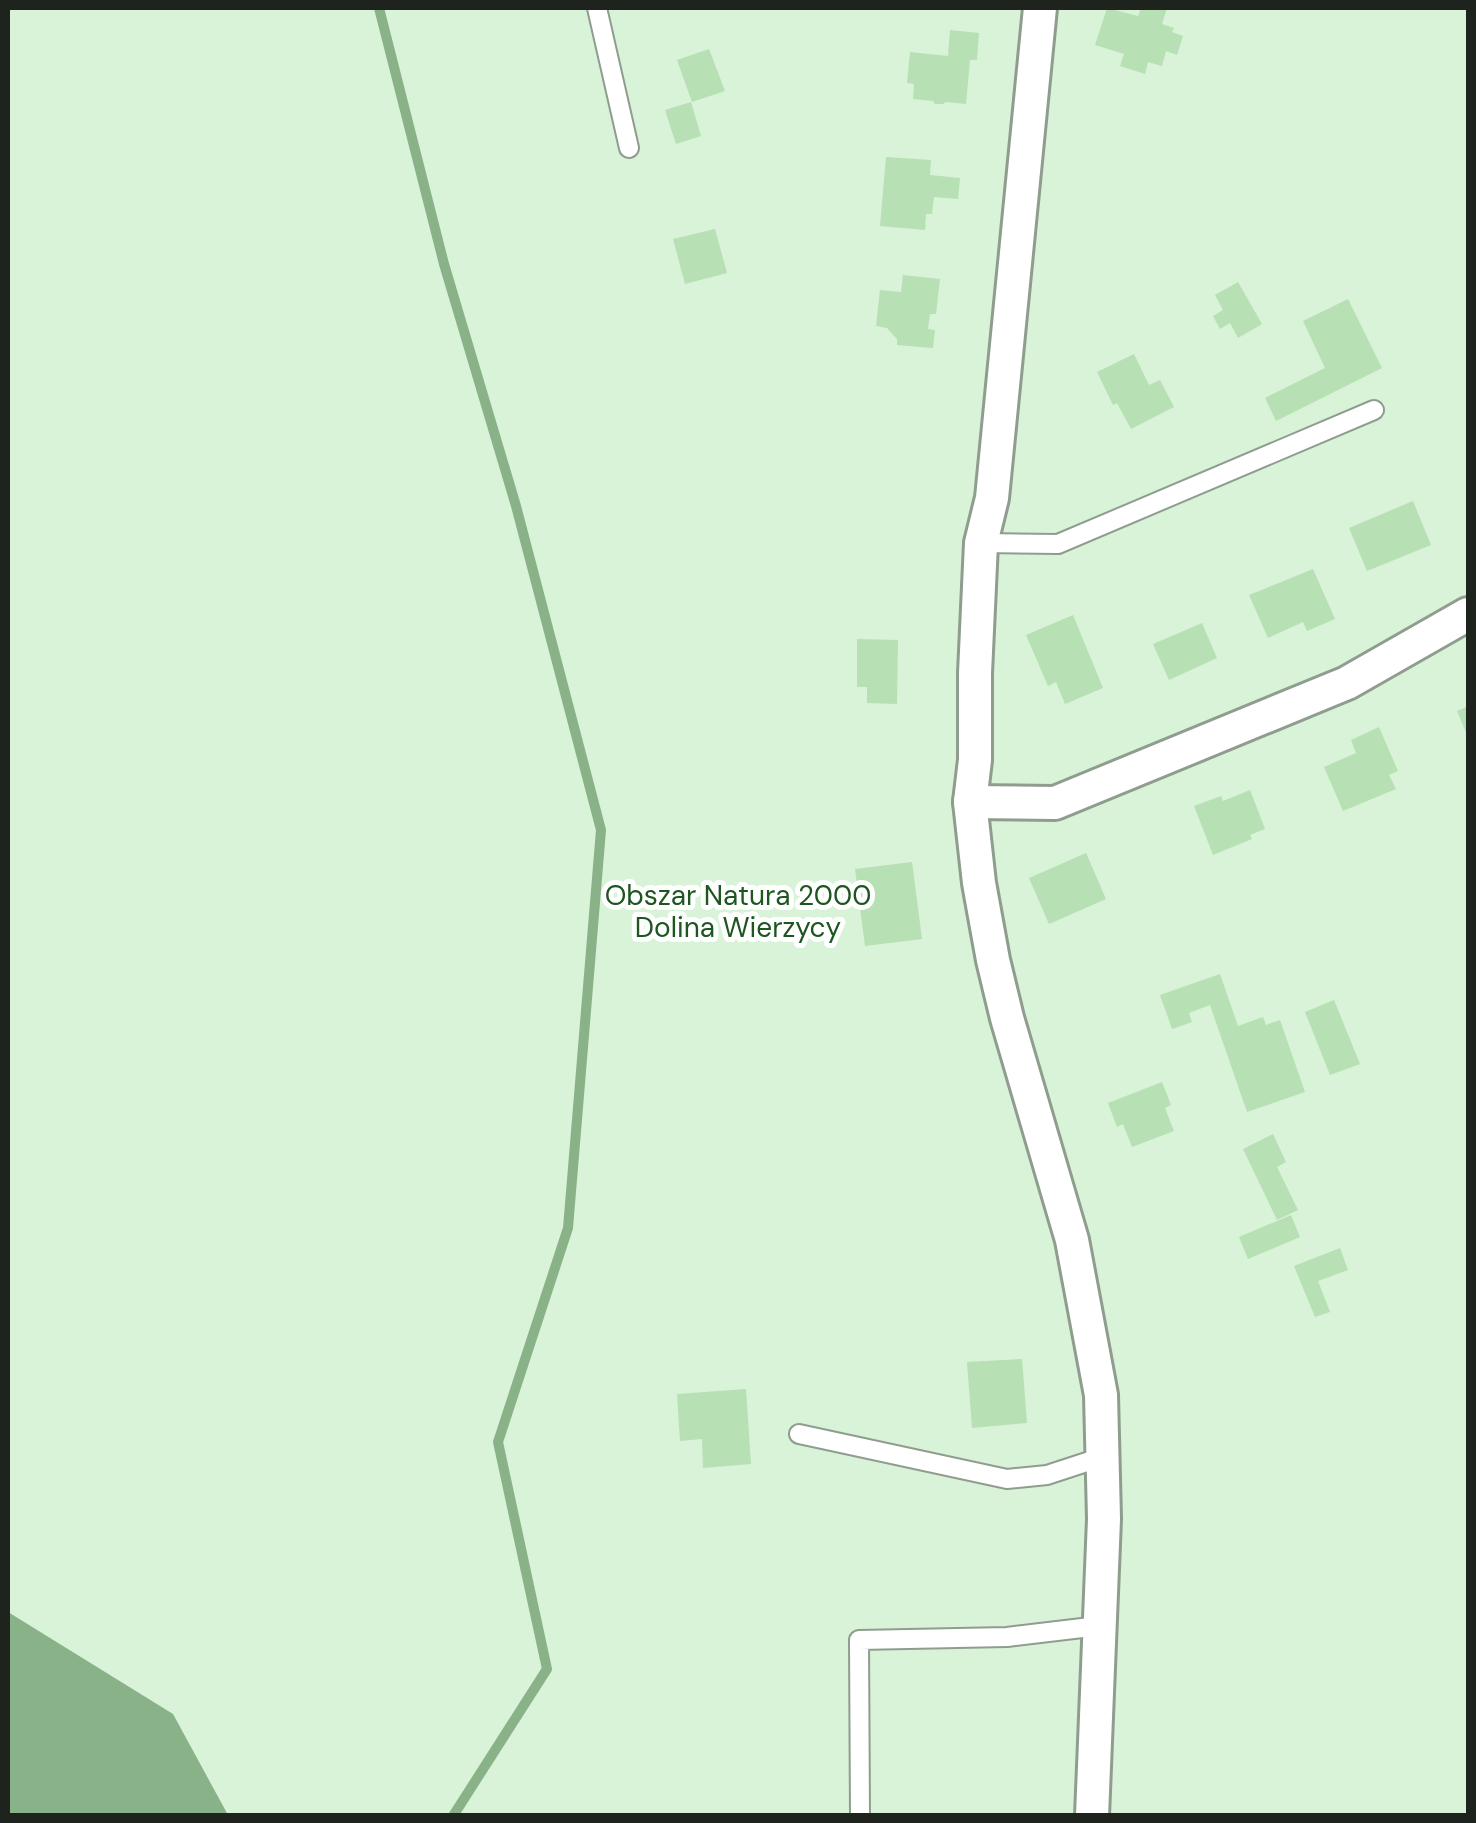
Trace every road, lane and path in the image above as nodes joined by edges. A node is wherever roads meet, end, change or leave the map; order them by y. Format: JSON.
{"nodes":[{"id":1,"x":596,"y":8,"type":"edge"},
{"id":2,"x":1040,"y":8,"type":"edge"},
{"id":3,"x":629,"y":148,"type":"dead end"},
{"id":4,"x":1374,"y":410,"type":"dead end"},
{"id":5,"x":982,"y":543,"type":"junction"},
{"id":6,"x":1468,"y":614,"type":"edge"},
{"id":7,"x":970,"y":802,"type":"junction"},
{"id":8,"x":799,"y":1434,"type":"dead end"},
{"id":9,"x":1102,"y":1457,"type":"junction"},
{"id":10,"x":1099,"y":1626,"type":"junction"},
{"id":11,"x":860,"y":1816,"type":"edge"},
{"id":12,"x":1092,"y":1816,"type":"edge"}],
"edges":[{"from":1,"to":3,"type":"lane"},
{"from":2,"to":5,"type":"street"},
{"from":4,"to":5,"type":"lane"},
{"from":5,"to":7,"type":"street"},
{"from":6,"to":7,"type":"street"},
{"from":7,"to":9,"type":"street"},
{"from":8,"to":9,"type":"lane"},
{"from":9,"to":10,"type":"street"},
{"from":10,"to":11,"type":"lane"},
{"from":10,"to":12,"type":"street"}]}
